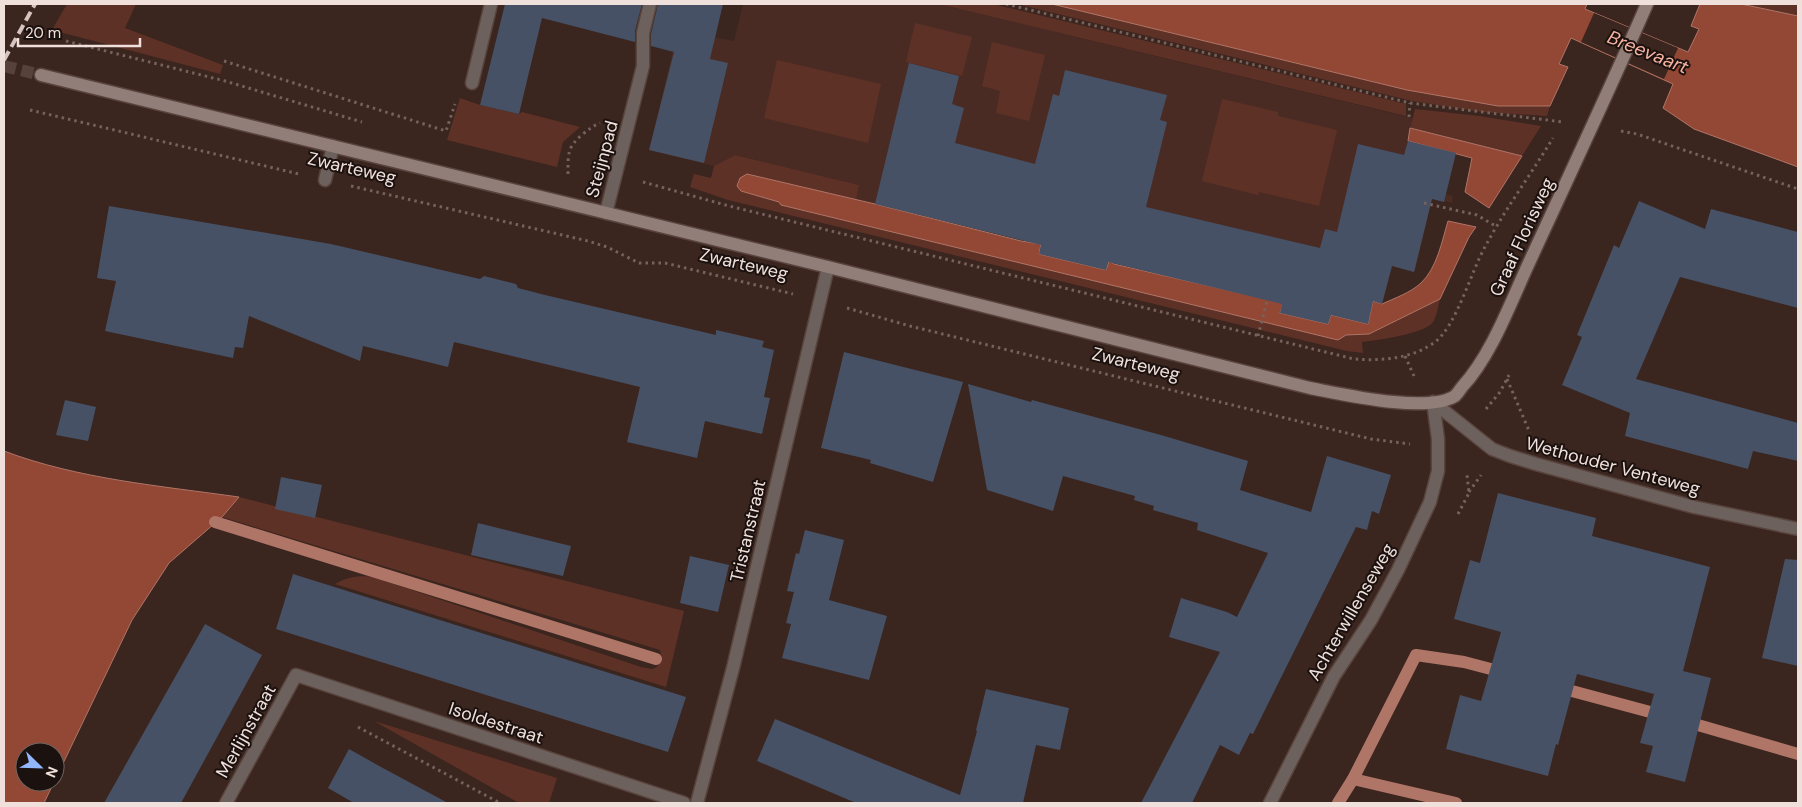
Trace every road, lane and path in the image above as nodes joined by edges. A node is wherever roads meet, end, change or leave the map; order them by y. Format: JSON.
{"nodes":[{"id":1,"x":491,"y":4,"type":"edge"},
{"id":2,"x":650,"y":4,"type":"edge"},
{"id":3,"x":1006,"y":4,"type":"edge"},
{"id":4,"x":1647,"y":4,"type":"edge"},
{"id":5,"x":66,"y":41,"type":"dead end"},
{"id":6,"x":224,"y":61,"type":"dead end"},
{"id":7,"x":42,"y":75,"type":"tunnel mouth"},
{"id":8,"x":472,"y":83,"type":"joint"},
{"id":9,"x":1410,"y":104,"type":"junction"},
{"id":10,"x":30,"y":110,"type":"dead end"},
{"id":11,"x":632,"y":114,"type":"junction"},
{"id":12,"x":1567,"y":114,"type":"dead end"},
{"id":13,"x":1409,"y":117,"type":"dead end"},
{"id":14,"x":1563,"y":122,"type":"junction"},
{"id":15,"x":364,"y":123,"type":"dead end"},
{"id":16,"x":1620,"y":130,"type":"dead end"},
{"id":17,"x":333,"y":146,"type":"junction"},
{"id":18,"x":559,"y":174,"type":"dead end"},
{"id":19,"x":325,"y":180,"type":"junction"},
{"id":20,"x":613,"y":180,"type":"junction"},
{"id":21,"x":1798,"y":189,"type":"edge"},
{"id":22,"x":562,"y":202,"type":"junction"},
{"id":23,"x":1424,"y":203,"type":"dead end"},
{"id":24,"x":606,"y":213,"type":"junction"},
{"id":25,"x":1497,"y":227,"type":"junction"},
{"id":26,"x":554,"y":232,"type":"junction"},
{"id":27,"x":828,"y":267,"type":"junction"},
{"id":28,"x":820,"y":300,"type":"junction"},
{"id":29,"x":1267,"y":301,"type":"dead end"},
{"id":30,"x":1258,"y":336,"type":"junction"},
{"id":31,"x":1507,"y":379,"type":"dead end"},
{"id":32,"x":1434,"y":402,"type":"junction"},
{"id":33,"x":1438,"y":440,"type":"junction"},
{"id":34,"x":1543,"y":466,"type":"junction"},
{"id":35,"x":1798,"y":529,"type":"edge"},
{"id":36,"x":296,"y":676,"type":"joint"},
{"id":37,"x":355,"y":726,"type":"dead end"},
{"id":38,"x":226,"y":803,"type":"edge"},
{"id":39,"x":500,"y":803,"type":"edge"},
{"id":40,"x":684,"y":803,"type":"edge"},
{"id":41,"x":698,"y":803,"type":"edge"},
{"id":42,"x":1270,"y":803,"type":"edge"}],
"edges":[{"from":1,"to":8,"type":"street"},
{"from":2,"to":11,"type":"street","name":"Steijnpad"},
{"from":3,"to":9,"type":"path"},
{"from":4,"to":32,"type":"main road","name":"Graaf Florisweg"},
{"from":5,"to":15,"type":"path"},
{"from":6,"to":8,"type":"path"},
{"from":7,"to":17,"type":"main road","name":"Zwarteweg"},
{"from":9,"to":13,"type":"path"},
{"from":9,"to":14,"type":"path"},
{"from":10,"to":19,"type":"path","name":"Zwarteweg"},
{"from":11,"to":18,"type":"path","name":"Steijnpad"},
{"from":11,"to":20,"type":"street","name":"Steijnpad"},
{"from":12,"to":14,"type":"path","name":"Graaf Florisweg"},
{"from":14,"to":25,"type":"path","name":"Graaf Florisweg"},
{"from":16,"to":21,"type":"path"},
{"from":17,"to":19,"type":"street"},
{"from":17,"to":22,"type":"main road","name":"Zwarteweg"},
{"from":19,"to":26,"type":"path","name":"Zwarteweg"},
{"from":20,"to":24,"type":"street","name":"Steijnpad"},
{"from":20,"to":30,"type":"path"},
{"from":22,"to":24,"type":"main road","name":"Zwarteweg"},
{"from":22,"to":26,"type":"path","name":"Steijnpad"},
{"from":23,"to":25,"type":"path"},
{"from":24,"to":27,"type":"main road","name":"Zwarteweg"},
{"from":25,"to":30,"type":"path","name":"Graaf Florisweg"},
{"from":26,"to":28,"type":"path","name":"Zwarteweg"},
{"from":27,"to":28,"type":"street","name":"Tristanstraat"},
{"from":27,"to":32,"type":"main road","name":"Zwarteweg"},
{"from":28,"to":33,"type":"path","name":"Zwarteweg"},
{"from":28,"to":41,"type":"street","name":"Tristanstraat"},
{"from":29,"to":30,"type":"path"},
{"from":31,"to":34,"type":"path"},
{"from":32,"to":33,"type":"street","name":"Achterwillenseweg"},
{"from":32,"to":34,"type":"street","name":"Wethouder Venteweg"},
{"from":33,"to":42,"type":"street","name":"Achterwillenseweg"},
{"from":34,"to":35,"type":"street","name":"Wethouder Venteweg"},
{"from":36,"to":38,"type":"street","name":"Merlijnstraat"},
{"from":36,"to":40,"type":"street","name":"Isoldestraat"},
{"from":37,"to":39,"type":"path"}]}
